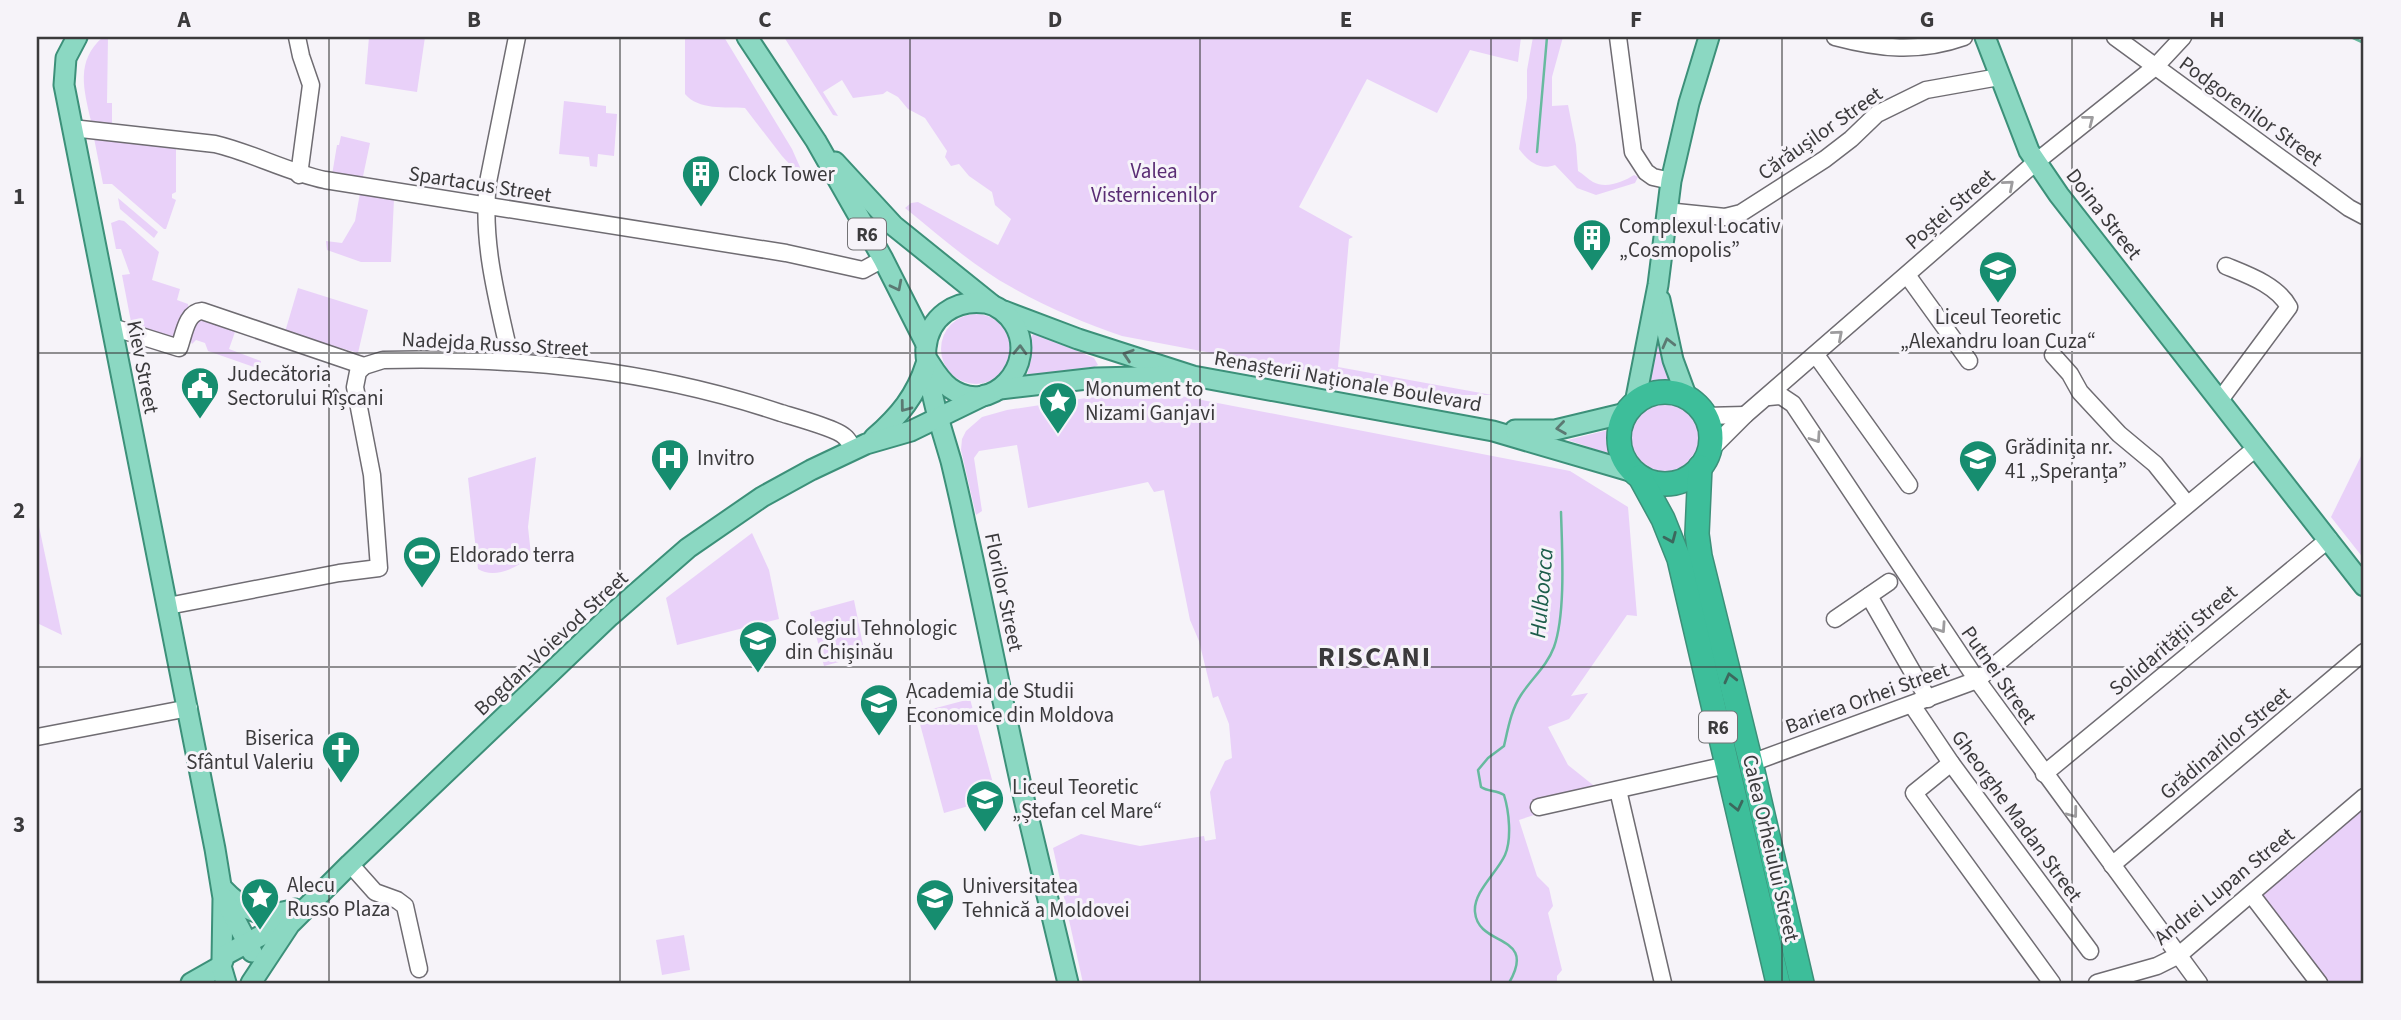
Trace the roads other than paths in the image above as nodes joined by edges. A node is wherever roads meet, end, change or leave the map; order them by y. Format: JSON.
{"nodes":[{"id":1,"x":77,"y":37,"type":"edge"},
{"id":2,"x":297,"y":37,"type":"edge"},
{"id":3,"x":517,"y":37,"type":"edge"},
{"id":4,"x":747,"y":37,"type":"edge"},
{"id":5,"x":1618,"y":37,"type":"edge"},
{"id":6,"x":1709,"y":37,"type":"edge"},
{"id":7,"x":1835,"y":37,"type":"edge"},
{"id":8,"x":1964,"y":37,"type":"edge"},
{"id":9,"x":1985,"y":37,"type":"edge"},
{"id":10,"x":2115,"y":37,"type":"edge"},
{"id":11,"x":2183,"y":37,"type":"edge"},
{"id":12,"x":2155,"y":68,"type":"junction"},
{"id":13,"x":1999,"y":77,"type":"junction"},
{"id":14,"x":72,"y":128,"type":"junction"},
{"id":15,"x":816,"y":141,"type":"junction"},
{"id":16,"x":2036,"y":162,"type":"junction"},
{"id":17,"x":299,"y":174,"type":"junction"},
{"id":18,"x":1671,"y":181,"type":"junction"},
{"id":19,"x":485,"y":206,"type":"junction"},
{"id":20,"x":1667,"y":211,"type":"junction"},
{"id":21,"x":2364,"y":216,"type":"edge"},
{"id":22,"x":883,"y":259,"type":"junction"},
{"id":23,"x":2226,"y":266,"type":"dead end"},
{"id":24,"x":1907,"y":275,"type":"junction"},
{"id":25,"x":1658,"y":285,"type":"junction"},
{"id":26,"x":997,"y":307,"type":"junction"},
{"id":27,"x":112,"y":327,"type":"junction"},
{"id":28,"x":927,"y":352,"type":"junction"},
{"id":29,"x":1816,"y":355,"type":"junction"},
{"id":30,"x":2053,"y":355,"type":"dead end"},
{"id":31,"x":511,"y":361,"type":"junction"},
{"id":32,"x":1969,"y":361,"type":"dead end"},
{"id":33,"x":364,"y":366,"type":"junction"},
{"id":34,"x":1193,"y":376,"type":"junction"},
{"id":35,"x":993,"y":392,"type":"junction"},
{"id":36,"x":1769,"y":397,"type":"junction"},
{"id":37,"x":1688,"y":398,"type":"junction"},
{"id":38,"x":2220,"y":400,"type":"junction"},
{"id":39,"x":1631,"y":408,"type":"junction"},
{"id":40,"x":1745,"y":415,"type":"junction"},
{"id":41,"x":1705,"y":416,"type":"junction"},
{"id":42,"x":937,"y":418,"type":"junction"},
{"id":43,"x":911,"y":431,"type":"junction"},
{"id":44,"x":1493,"y":431,"type":"junction"},
{"id":45,"x":860,"y":447,"type":"junction"},
{"id":46,"x":2256,"y":448,"type":"junction"},
{"id":47,"x":949,"y":457,"type":"junction"},
{"id":48,"x":1705,"y":459,"type":"junction"},
{"id":49,"x":1636,"y":474,"type":"junction"},
{"id":50,"x":1909,"y":485,"type":"dead end"},
{"id":51,"x":2187,"y":505,"type":"junction"},
{"id":52,"x":2329,"y":539,"type":"junction"},
{"id":53,"x":1889,"y":582,"type":"dead end"},
{"id":54,"x":2364,"y":586,"type":"edge"},
{"id":55,"x":1869,"y":596,"type":"junction"},
{"id":56,"x":168,"y":606,"type":"junction"},
{"id":57,"x":1835,"y":619,"type":"dead end"},
{"id":58,"x":2364,"y":652,"type":"edge"},
{"id":59,"x":1976,"y":680,"type":"junction"},
{"id":60,"x":1920,"y":702,"type":"junction"},
{"id":61,"x":189,"y":708,"type":"junction"},
{"id":62,"x":37,"y":737,"type":"edge"},
{"id":63,"x":1751,"y":763,"type":"junction"},
{"id":64,"x":1951,"y":763,"type":"junction"},
{"id":65,"x":1727,"y":765,"type":"junction"},
{"id":66,"x":2044,"y":774,"type":"junction"},
{"id":67,"x":1618,"y":790,"type":"junction"},
{"id":68,"x":2364,"y":797,"type":"edge"},
{"id":69,"x":1539,"y":807,"type":"dead end"},
{"id":70,"x":350,"y":864,"type":"junction"},
{"id":71,"x":2112,"y":865,"type":"junction"},
{"id":72,"x":222,"y":893,"type":"junction"},
{"id":73,"x":2251,"y":894,"type":"junction"},
{"id":74,"x":304,"y":910,"type":"junction"},
{"id":75,"x":2090,"y":951,"type":"dead end"},
{"id":76,"x":2179,"y":956,"type":"junction"},
{"id":77,"x":232,"y":964,"type":"edge"},
{"id":78,"x":419,"y":969,"type":"dead end"},
{"id":79,"x":256,"y":979,"type":"edge"},
{"id":80,"x":191,"y":983,"type":"edge"},
{"id":81,"x":1068,"y":983,"type":"edge"},
{"id":82,"x":1663,"y":983,"type":"edge"},
{"id":83,"x":1778,"y":983,"type":"edge"},
{"id":84,"x":1802,"y":983,"type":"edge"},
{"id":85,"x":2052,"y":983,"type":"edge"},
{"id":86,"x":2097,"y":983,"type":"edge"},
{"id":87,"x":2199,"y":983,"type":"edge"},
{"id":88,"x":2319,"y":983,"type":"edge"}],
"edges":[{"from":1,"to":14,"type":"main road","name":"Kiev Street"},
{"from":2,"to":17,"type":"street"},
{"from":3,"to":19,"type":"street"},
{"from":4,"to":15,"type":"main road","name":"Renașterii Naționale Boulevard","number":"R6"},
{"from":5,"to":18,"type":"street"},
{"from":6,"to":18,"type":"main road"},
{"from":7,"to":8,"type":"street"},
{"from":9,"to":13,"type":"main road","name":"Doina Street"},
{"from":10,"to":12,"type":"street","name":"Podgorenilor Street"},
{"from":11,"to":12,"type":"street","name":"Poștei Street"},
{"from":16,"to":12,"type":"street","name":"Poștei Street","one_way":true},
{"from":12,"to":21,"type":"street","name":"Podgorenilor Street"},
{"from":13,"to":16,"type":"main road","name":"Doina Street"},
{"from":13,"to":20,"type":"street","name":"Cărăușilor Street"},
{"from":14,"to":17,"type":"street","name":"Spartacus Street"},
{"from":14,"to":27,"type":"main road","name":"Kiev Street"},
{"from":15,"to":22,"type":"main road","name":"Renașterii Naționale Boulevard","number":"R6"},
{"from":15,"to":26,"type":"main road","name":"Renașterii Naționale Boulevard"},
{"from":24,"to":16,"type":"street","name":"Poștei Street","one_way":true},
{"from":16,"to":38,"type":"main road","name":"Doina Street"},
{"from":17,"to":19,"type":"street","name":"Spartacus Street"},
{"from":18,"to":20,"type":"main road"},
{"from":19,"to":22,"type":"street","name":"Spartacus Street"},
{"from":19,"to":31,"type":"street"},
{"from":20,"to":25,"type":"main road"},
{"from":22,"to":28,"type":"main road","name":"Renașterii Naționale Boulevard","number":"R6","one_way":true},
{"from":23,"to":38,"type":"street"},
{"from":29,"to":24,"type":"street","name":"Poștei Street","one_way":true},
{"from":24,"to":32,"type":"street"},
{"from":37,"to":25,"type":"main road","one_way":true},
{"from":25,"to":39,"type":"main road"},
{"from":26,"to":28,"type":"main road"},
{"from":34,"to":26,"type":"main road","name":"Renașterii Naționale Boulevard","one_way":true},
{"from":35,"to":26,"type":"main road","one_way":true},
{"from":27,"to":33,"type":"street","name":"Nadejda Russo Street"},
{"from":27,"to":56,"type":"main road","name":"Kiev Street"},
{"from":28,"to":35,"type":"main road"},
{"from":28,"to":42,"type":"main road","name":"Florilor Street"},
{"from":28,"to":45,"type":"main road","name":"Bogdan-Voievod Street","one_way":true},
{"from":29,"to":36,"type":"street","name":"Poștei Street"},
{"from":29,"to":50,"type":"street"},
{"from":30,"to":51,"type":"street"},
{"from":31,"to":33,"type":"street","name":"Nadejda Russo Street"},
{"from":31,"to":45,"type":"street","name":"Nadejda Russo Street"},
{"from":33,"to":56,"type":"street"},
{"from":34,"to":35,"type":"main road","name":"Renașterii Naționale Boulevard"},
{"from":34,"to":44,"type":"main road","name":"Renașterii Naționale Boulevard"},
{"from":35,"to":42,"type":"main road","name":"Bogdan-Voievod Street"},
{"from":35,"to":47,"type":"main road","name":"Florilor Street"},
{"from":36,"to":40,"type":"street","name":"Poștei Street"},
{"from":36,"to":59,"type":"street","name":"Putnei Street","one_way":true},
{"from":37,"to":39,"type":"highway"},
{"from":37,"to":41,"type":"highway"},
{"from":38,"to":46,"type":"main road","name":"Doina Street"},
{"from":39,"to":44,"type":"main road","name":"Renașterii Naționale Boulevard","one_way":true},
{"from":39,"to":49,"type":"highway","number":"R6"},
{"from":40,"to":41,"type":"street"},
{"from":40,"to":48,"type":"street","name":"Poștei Street"},
{"from":41,"to":48,"type":"highway","number":"R6"},
{"from":42,"to":43,"type":"main road","name":"Bogdan-Voievod Street"},
{"from":42,"to":47,"type":"main road","name":"Florilor Street"},
{"from":43,"to":45,"type":"main road","name":"Bogdan-Voievod Street"},
{"from":43,"to":47,"type":"main road","name":"Florilor Street"},
{"from":44,"to":49,"type":"main road","name":"Renașterii Naționale Boulevard"},
{"from":45,"to":70,"type":"main road","name":"Bogdan-Voievod Street"},
{"from":46,"to":51,"type":"street","name":"Bariera Orhei Street"},
{"from":46,"to":52,"type":"main road","name":"Doina Street"},
{"from":47,"to":81,"type":"main road","name":"Florilor Street"},
{"from":48,"to":49,"type":"highway"},
{"from":63,"to":48,"type":"highway","name":"Calea Orheiului Street","number":"R6","one_way":true},
{"from":49,"to":65,"type":"highway","name":"Calea Orheiului Street","number":"R6","one_way":true},
{"from":51,"to":59,"type":"street","name":"Bariera Orhei Street"},
{"from":52,"to":54,"type":"main road","name":"Doina Street"},
{"from":52,"to":66,"type":"street","name":"Solidarității Street"},
{"from":53,"to":55,"type":"street"},
{"from":55,"to":57,"type":"street"},
{"from":55,"to":60,"type":"street","name":"Gheorghe Madan Street"},
{"from":56,"to":61,"type":"main road","name":"Kiev Street"},
{"from":58,"to":71,"type":"street","name":"Grădinarilor Street"},
{"from":59,"to":60,"type":"street","name":"Bariera Orhei Street"},
{"from":59,"to":66,"type":"street","name":"Putnei Street"},
{"from":60,"to":63,"type":"street","name":"Bariera Orhei Street"},
{"from":60,"to":64,"type":"street","name":"Gheorghe Madan Street"},
{"from":61,"to":62,"type":"street"},
{"from":61,"to":72,"type":"main road","name":"Kiev Street"},
{"from":63,"to":84,"type":"highway","name":"Calea Orheiului Street","number":"R6"},
{"from":64,"to":75,"type":"street","name":"Gheorghe Madan Street"},
{"from":64,"to":85,"type":"street"},
{"from":65,"to":67,"type":"street"},
{"from":65,"to":83,"type":"highway","name":"Calea Orheiului Street","number":"R6","one_way":true},
{"from":66,"to":71,"type":"street","name":"Putnei Street","one_way":true},
{"from":67,"to":69,"type":"street"},
{"from":67,"to":82,"type":"street"},
{"from":68,"to":73,"type":"street","name":"Andrei Lupan Street"},
{"from":70,"to":74,"type":"main road","name":"Bogdan-Voievod Street"},
{"from":70,"to":78,"type":"street"},
{"from":71,"to":76,"type":"street","name":"Putnei Street"},
{"from":72,"to":74,"type":"main road"},
{"from":72,"to":77,"type":"main road","name":"Kiev Street"},
{"from":72,"to":77,"type":"main road","name":"Kiev Street"},
{"from":73,"to":76,"type":"street","name":"Andrei Lupan Street"},
{"from":73,"to":88,"type":"street"},
{"from":74,"to":77,"type":"main road","name":"Bogdan-Voievod Street"},
{"from":74,"to":79,"type":"main road","name":"Bogdan-Voievod Street"},
{"from":76,"to":86,"type":"street","name":"Andrei Lupan Street"},
{"from":76,"to":87,"type":"street","name":"Putnei Street"},
{"from":77,"to":79,"type":"main road"},
{"from":77,"to":80,"type":"main road","name":"Bogdan-Voievod Street"}]}
